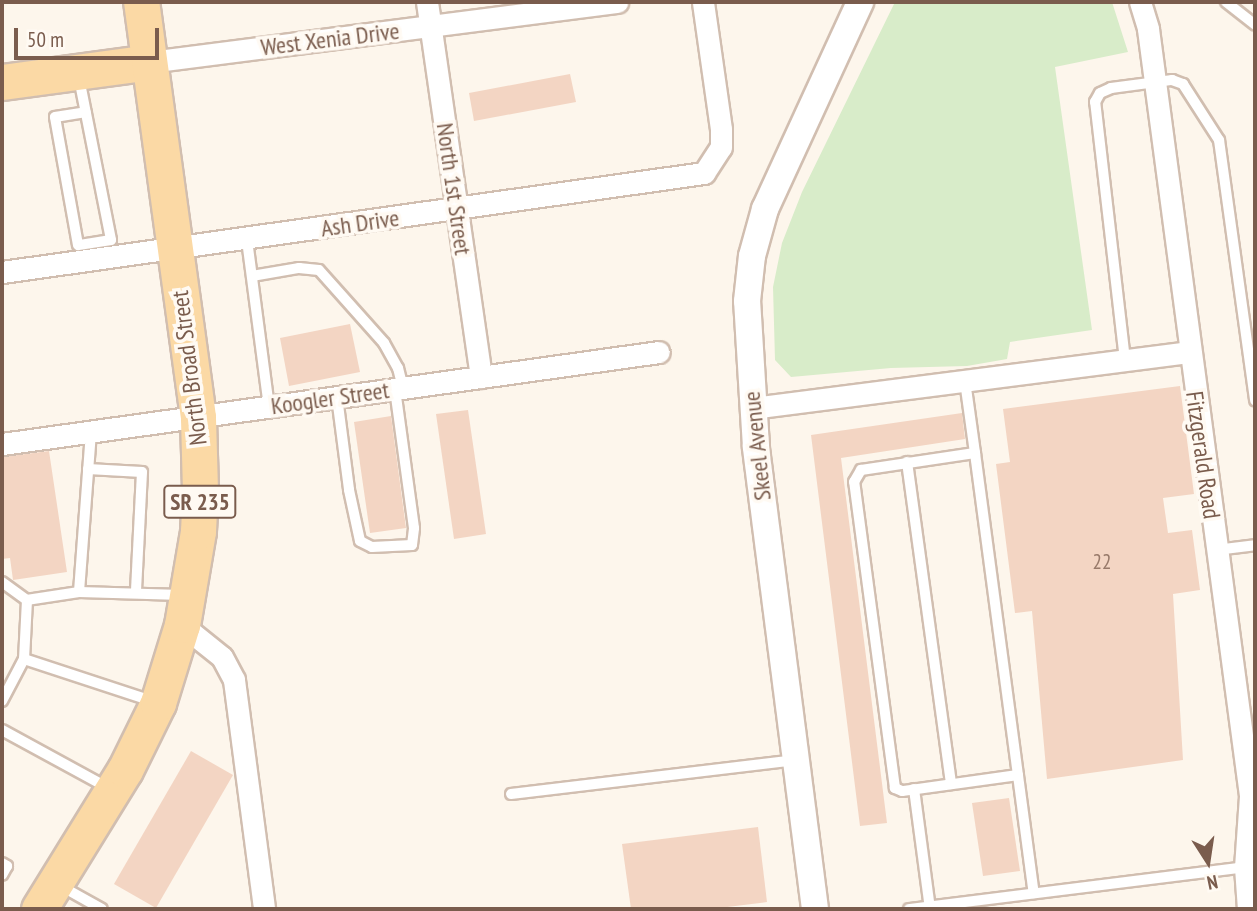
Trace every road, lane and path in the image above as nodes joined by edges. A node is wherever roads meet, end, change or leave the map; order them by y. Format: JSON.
{"nodes":[{"id":1,"x":141,"y":2,"type":"edge"},
{"id":2,"x":428,"y":2,"type":"edge"},
{"id":3,"x":617,"y":2,"type":"edge"},
{"id":4,"x":704,"y":2,"type":"edge"},
{"id":5,"x":860,"y":2,"type":"edge"},
{"id":6,"x":1140,"y":2,"type":"edge"},
{"id":7,"x":1226,"y":2,"type":"edge"},
{"id":8,"x":1255,"y":25,"type":"edge"},
{"id":9,"x":431,"y":26,"type":"junction"},
{"id":10,"x":149,"y":62,"type":"junction"},
{"id":11,"x":78,"y":72,"type":"junction"},
{"id":12,"x":2,"y":82,"type":"edge"},
{"id":13,"x":1155,"y":82,"type":"junction"},
{"id":14,"x":86,"y":112,"type":"junction"},
{"id":15,"x":457,"y":209,"type":"junction"},
{"id":16,"x":247,"y":240,"type":"junction"},
{"id":17,"x":112,"y":249,"type":"junction"},
{"id":18,"x":175,"y":250,"type":"junction"},
{"id":19,"x":2,"y":272,"type":"edge"},
{"id":20,"x":252,"y":276,"type":"junction"},
{"id":21,"x":659,"y":352,"type":"dead end"},
{"id":22,"x":1189,"y":352,"type":"junction"},
{"id":23,"x":1125,"y":360,"type":"junction"},
{"id":24,"x":481,"y":377,"type":"junction"},
{"id":25,"x":965,"y":381,"type":"junction"},
{"id":26,"x":399,"y":388,"type":"junction"},
{"id":27,"x":337,"y":397,"type":"junction"},
{"id":28,"x":1255,"y":401,"type":"edge"},
{"id":29,"x":269,"y":407,"type":"junction"},
{"id":30,"x":752,"y":408,"type":"junction"},
{"id":31,"x":198,"y":417,"type":"junction"},
{"id":32,"x":91,"y":432,"type":"junction"},
{"id":33,"x":2,"y":444,"type":"edge"},
{"id":34,"x":975,"y":453,"type":"junction"},
{"id":35,"x":907,"y":462,"type":"junction"},
{"id":36,"x":88,"y":469,"type":"junction"},
{"id":37,"x":1255,"y":545,"type":"edge"},
{"id":38,"x":1216,"y":551,"type":"junction"},
{"id":39,"x":2,"y":582,"type":"edge"},
{"id":40,"x":79,"y":592,"type":"junction"},
{"id":41,"x":135,"y":592,"type":"junction"},
{"id":42,"x":27,"y":600,"type":"junction"},
{"id":43,"x":185,"y":610,"type":"junction"},
{"id":44,"x":24,"y":659,"type":"junction"},
{"id":45,"x":2,"y":701,"type":"edge"},
{"id":46,"x":158,"y":703,"type":"junction"},
{"id":47,"x":2,"y":730,"type":"edge"},
{"id":48,"x":796,"y":760,"type":"junction"},
{"id":49,"x":1018,"y":775,"type":"junction"},
{"id":50,"x":951,"y":784,"type":"junction"},
{"id":51,"x":914,"y":789,"type":"junction"},
{"id":52,"x":112,"y":790,"type":"junction"},
{"id":53,"x":511,"y":794,"type":"dead end"},
{"id":54,"x":2,"y":863,"type":"edge"},
{"id":55,"x":1245,"y":867,"type":"junction"},
{"id":56,"x":2,"y":875,"type":"edge"},
{"id":57,"x":1034,"y":893,"type":"junction"},
{"id":58,"x":47,"y":896,"type":"edge"},
{"id":59,"x":929,"y":908,"type":"edge"},
{"id":60,"x":102,"y":909,"type":"edge"},
{"id":61,"x":264,"y":909,"type":"edge"},
{"id":62,"x":815,"y":909,"type":"edge"},
{"id":63,"x":909,"y":909,"type":"edge"},
{"id":64,"x":1248,"y":909,"type":"edge"}],
"edges":[{"from":1,"to":10,"type":"main road","name":"North Broad Street"},
{"from":2,"to":9,"type":"street","name":"North 1st Street"},
{"from":3,"to":9,"type":"street","name":"West Xenia Drive"},
{"from":4,"to":15,"type":"street","name":"Ash Drive"},
{"from":5,"to":30,"type":"street","name":"Skeel Avenue"},
{"from":6,"to":13,"type":"street","name":"Fitzgerald Road"},
{"from":7,"to":8,"type":"lane"},
{"from":9,"to":10,"type":"street","name":"West Xenia Drive"},
{"from":9,"to":15,"type":"street","name":"North 1st Street"},
{"from":10,"to":11,"type":"main road","name":"West Xenia Drive"},
{"from":10,"to":18,"type":"main road","name":"North Broad Street","number":"SR 235"},
{"from":11,"to":12,"type":"main road","name":"West Xenia Drive"},
{"from":11,"to":14,"type":"lane"},
{"from":13,"to":22,"type":"street","name":"Fitzgerald Road"},
{"from":13,"to":23,"type":"lane"},
{"from":13,"to":28,"type":"lane"},
{"from":14,"to":17,"type":"lane"},
{"from":14,"to":17,"type":"lane"},
{"from":15,"to":16,"type":"street","name":"Ash Drive"},
{"from":15,"to":24,"type":"street","name":"North 1st Street"},
{"from":16,"to":18,"type":"street","name":"Ash Drive"},
{"from":16,"to":20,"type":"lane"},
{"from":17,"to":18,"type":"street","name":"Ash Drive"},
{"from":17,"to":19,"type":"street","name":"Ash Drive"},
{"from":18,"to":31,"type":"main road","name":"North Broad Street","number":"SR 235"},
{"from":20,"to":26,"type":"lane"},
{"from":20,"to":29,"type":"lane"},
{"from":21,"to":24,"type":"street","name":"Koogler Street"},
{"from":22,"to":23,"type":"street"},
{"from":22,"to":38,"type":"street","name":"Fitzgerald Road"},
{"from":23,"to":25,"type":"street"},
{"from":24,"to":26,"type":"street","name":"Koogler Street"},
{"from":25,"to":30,"type":"street"},
{"from":25,"to":34,"type":"lane"},
{"from":26,"to":27,"type":"street","name":"Koogler Street"},
{"from":26,"to":27,"type":"lane"},
{"from":27,"to":29,"type":"street","name":"Koogler Street"},
{"from":29,"to":31,"type":"street","name":"Koogler Street"},
{"from":30,"to":48,"type":"street","name":"Skeel Avenue"},
{"from":31,"to":32,"type":"street","name":"Koogler Street"},
{"from":31,"to":43,"type":"main road","name":"North Broad Street","number":"SR 235"},
{"from":32,"to":33,"type":"street","name":"Koogler Street"},
{"from":32,"to":36,"type":"lane"},
{"from":34,"to":35,"type":"lane"},
{"from":34,"to":49,"type":"lane"},
{"from":35,"to":50,"type":"lane"},
{"from":35,"to":51,"type":"lane"},
{"from":36,"to":40,"type":"lane"},
{"from":36,"to":41,"type":"lane"},
{"from":37,"to":38,"type":"lane"},
{"from":38,"to":55,"type":"street","name":"Fitzgerald Road"},
{"from":39,"to":42,"type":"lane"},
{"from":40,"to":41,"type":"lane"},
{"from":40,"to":42,"type":"lane"},
{"from":41,"to":43,"type":"lane"},
{"from":42,"to":44,"type":"lane"},
{"from":43,"to":46,"type":"main road","name":"North Broad Street","number":"SR 235"},
{"from":43,"to":61,"type":"street"},
{"from":44,"to":45,"type":"lane"},
{"from":44,"to":46,"type":"lane"},
{"from":46,"to":52,"type":"main road","name":"North Broad Street","number":"SR 235"},
{"from":47,"to":52,"type":"lane"},
{"from":48,"to":53,"type":"lane"},
{"from":48,"to":62,"type":"street","name":"Skeel Avenue"},
{"from":49,"to":50,"type":"lane"},
{"from":49,"to":57,"type":"lane"},
{"from":50,"to":51,"type":"lane"},
{"from":51,"to":59,"type":"lane"},
{"from":52,"to":58,"type":"main road","name":"North Broad Street","number":"SR 235"},
{"from":54,"to":56,"type":"lane"},
{"from":55,"to":57,"type":"lane"},
{"from":55,"to":64,"type":"street","name":"Fitzgerald Road"},
{"from":57,"to":59,"type":"lane"},
{"from":58,"to":60,"type":"lane"},
{"from":59,"to":63,"type":"lane"}]}
